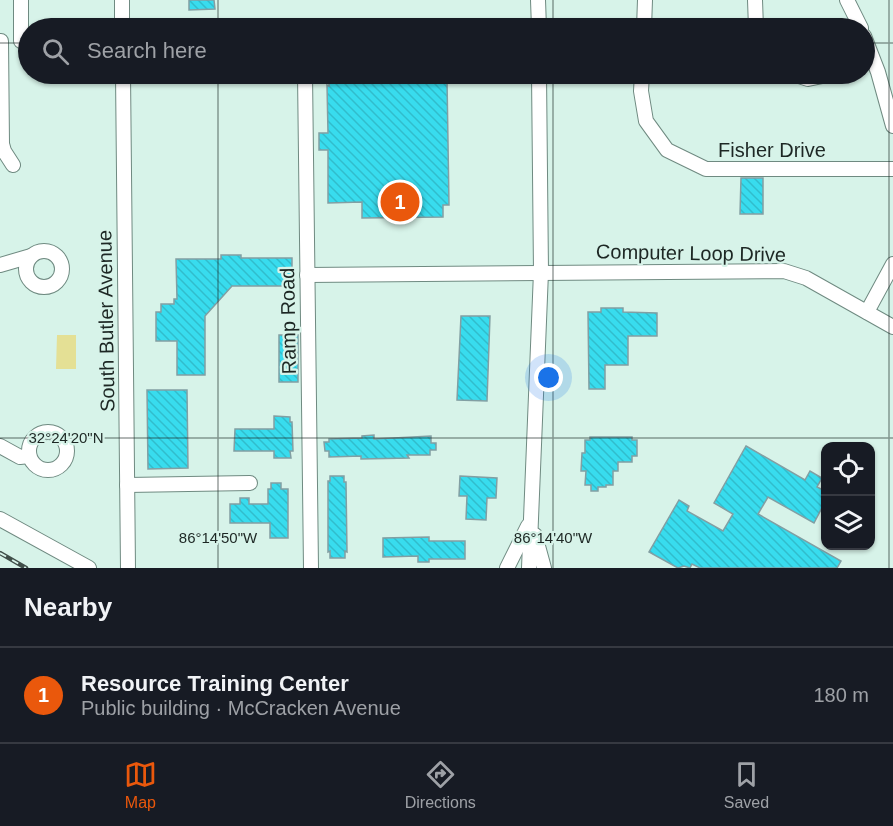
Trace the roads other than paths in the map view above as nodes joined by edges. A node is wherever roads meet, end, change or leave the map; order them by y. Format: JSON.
{"nodes":[{"id":1,"x":21,"y":0,"type":"edge"},
{"id":2,"x":122,"y":0,"type":"edge"},
{"id":3,"x":538,"y":0,"type":"edge"},
{"id":4,"x":645,"y":0,"type":"edge"},
{"id":5,"x":755,"y":0,"type":"edge"},
{"id":6,"x":847,"y":0,"type":"edge"},
{"id":7,"x":23,"y":18,"type":"edge"},
{"id":8,"x":122,"y":18,"type":"edge"},
{"id":9,"x":539,"y":18,"type":"edge"},
{"id":10,"x":644,"y":18,"type":"edge"},
{"id":11,"x":756,"y":18,"type":"edge"},
{"id":12,"x":856,"y":18,"type":"edge"},
{"id":13,"x":0,"y":41,"type":"edge"},
{"id":14,"x":18,"y":41,"type":"edge"},
{"id":15,"x":875,"y":77,"type":"edge"},
{"id":16,"x":123,"y":84,"type":"edge"},
{"id":17,"x":305,"y":84,"type":"edge"},
{"id":18,"x":539,"y":84,"type":"edge"},
{"id":19,"x":641,"y":84,"type":"edge"},
{"id":20,"x":893,"y":126,"type":"edge"},
{"id":21,"x":14,"y":165,"type":"dead end"},
{"id":22,"x":893,"y":169,"type":"edge"},
{"id":23,"x":31,"y":256,"type":"dead end"},
{"id":24,"x":893,"y":264,"type":"edge"},
{"id":25,"x":0,"y":266,"type":"edge"},
{"id":26,"x":541,"y":272,"type":"junction"},
{"id":27,"x":307,"y":275,"type":"junction"},
{"id":28,"x":867,"y":312,"type":"junction"},
{"id":29,"x":893,"y":327,"type":"edge"},
{"id":30,"x":0,"y":446,"type":"edge"},
{"id":31,"x":29,"y":456,"type":"dead end"},
{"id":32,"x":250,"y":483,"type":"dead end"},
{"id":33,"x":127,"y":485,"type":"junction"},
{"id":34,"x":0,"y":519,"type":"edge"},
{"id":35,"x":531,"y":519,"type":"junction"},
{"id":36,"x":89,"y":568,"type":"edge"},
{"id":37,"x":128,"y":568,"type":"edge"},
{"id":38,"x":311,"y":568,"type":"edge"},
{"id":39,"x":507,"y":568,"type":"edge"},
{"id":40,"x":529,"y":568,"type":"edge"},
{"id":41,"x":544,"y":568,"type":"edge"}],
"edges":[{"from":1,"to":7,"type":"street"},
{"from":2,"to":8,"type":"street"},
{"from":3,"to":9,"type":"street"},
{"from":4,"to":10,"type":"street"},
{"from":5,"to":11,"type":"street"},
{"from":6,"to":12,"type":"street"},
{"from":13,"to":14,"type":"street"},
{"from":13,"to":21,"type":"street"},
{"from":15,"to":20,"type":"street"},
{"from":16,"to":33,"type":"street","name":"South Butler Avenue"},
{"from":17,"to":27,"type":"street","name":"Ramp Road"},
{"from":18,"to":26,"type":"street"},
{"from":19,"to":22,"type":"street","name":"Fisher Drive"},
{"from":23,"to":25,"type":"street"},
{"from":24,"to":28,"type":"street"},
{"from":26,"to":27,"type":"street","name":"Computer Loop Drive"},
{"from":26,"to":28,"type":"street","name":"Computer Loop Drive"},
{"from":26,"to":35,"type":"street"},
{"from":27,"to":38,"type":"street","name":"Ramp Road"},
{"from":28,"to":29,"type":"street","name":"Computer Loop Drive"},
{"from":30,"to":31,"type":"street"},
{"from":32,"to":33,"type":"street"},
{"from":33,"to":37,"type":"street","name":"South Butler Avenue"},
{"from":34,"to":36,"type":"street"},
{"from":35,"to":39,"type":"street"},
{"from":35,"to":40,"type":"street"},
{"from":35,"to":41,"type":"street"}]}
